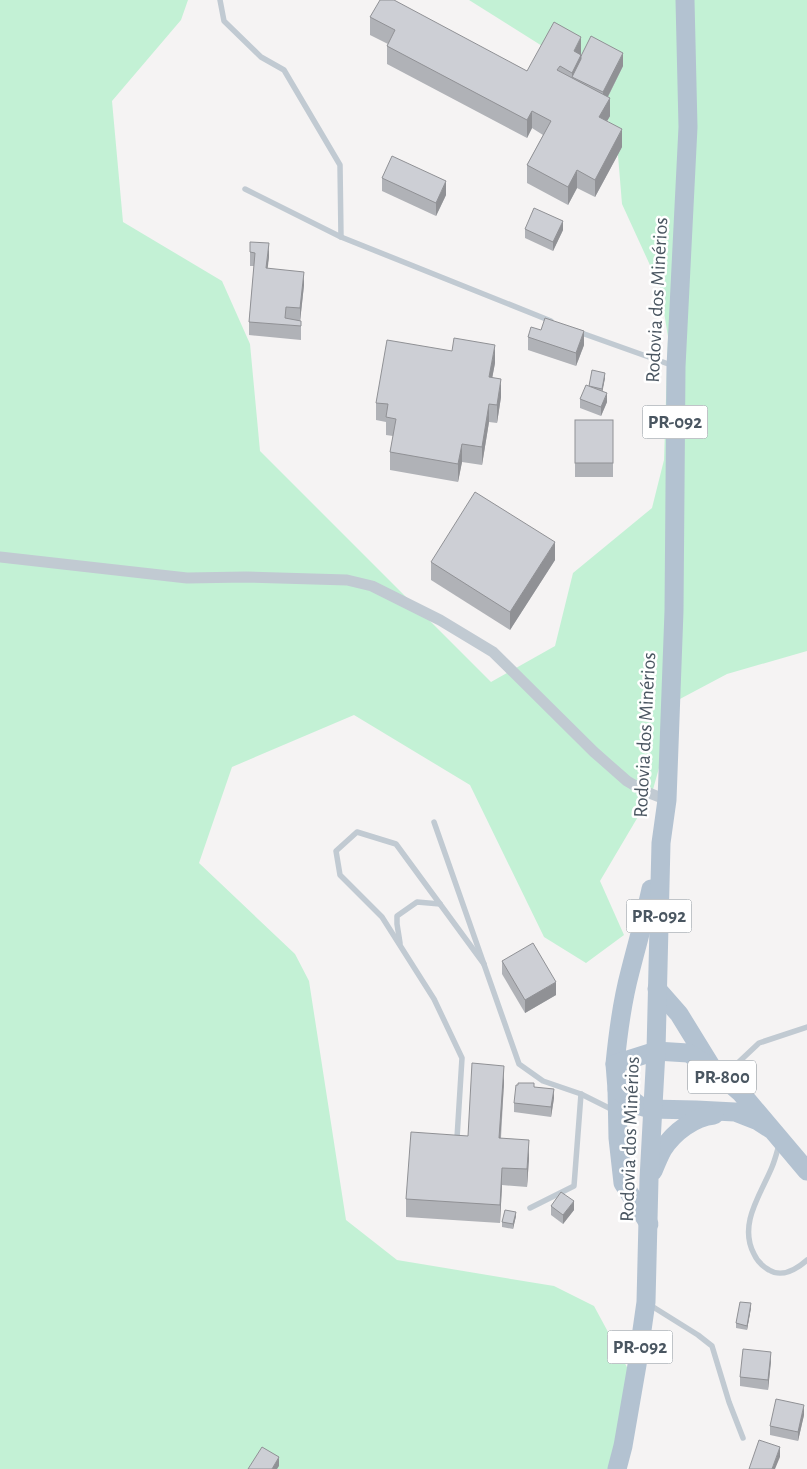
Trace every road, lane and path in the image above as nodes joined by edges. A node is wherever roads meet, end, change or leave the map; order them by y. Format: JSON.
{"nodes":[{"id":1,"x":220,"y":0,"type":"edge"},
{"id":2,"x":685,"y":0,"type":"edge"},
{"id":3,"x":245,"y":190,"type":"dead end"},
{"id":4,"x":341,"y":237,"type":"junction"},
{"id":5,"x":554,"y":322,"type":"edge"},
{"id":6,"x":572,"y":329,"type":"edge"},
{"id":7,"x":676,"y":367,"type":"junction"},
{"id":8,"x":0,"y":557,"type":"edge"},
{"id":9,"x":666,"y":800,"type":"junction"},
{"id":10,"x":434,"y":822,"type":"dead end"},
{"id":11,"x":661,"y":843,"type":"junction"},
{"id":12,"x":440,"y":904,"type":"junction"},
{"id":13,"x":400,"y":946,"type":"junction"},
{"id":14,"x":484,"y":964,"type":"junction"},
{"id":15,"x":657,"y":989,"type":"junction"},
{"id":16,"x":807,"y":1027,"type":"edge"},
{"id":17,"x":656,"y":1051,"type":"junction"},
{"id":18,"x":616,"y":1064,"type":"junction"},
{"id":19,"x":717,"y":1072,"type":"junction"},
{"id":20,"x":618,"y":1089,"type":"junction"},
{"id":21,"x":581,"y":1094,"type":"junction"},
{"id":22,"x":653,"y":1109,"type":"junction"},
{"id":23,"x":618,"y":1112,"type":"junction"},
{"id":24,"x":735,"y":1112,"type":"junction"},
{"id":25,"x":776,"y":1135,"type":"junction"},
{"id":26,"x":456,"y":1138,"type":"edge"},
{"id":27,"x":807,"y":1171,"type":"edge"},
{"id":28,"x":649,"y":1179,"type":"junction"},
{"id":29,"x":530,"y":1208,"type":"dead end"},
{"id":30,"x":648,"y":1224,"type":"junction"},
{"id":31,"x":807,"y":1260,"type":"edge"},
{"id":32,"x":646,"y":1302,"type":"junction"},
{"id":33,"x":743,"y":1438,"type":"dead end"},
{"id":34,"x":617,"y":1469,"type":"edge"}],
"edges":[{"from":1,"to":4,"type":"lane"},
{"from":2,"to":7,"type":"main road","name":"Rodovia dos Minérios","number":"PR-092"},
{"from":3,"to":4,"type":"lane"},
{"from":4,"to":5,"type":"lane"},
{"from":6,"to":7,"type":"lane"},
{"from":7,"to":9,"type":"main road","name":"Rodovia dos Minérios","number":"PR-092"},
{"from":8,"to":9,"type":"street"},
{"from":9,"to":11,"type":"main road","name":"Rodovia dos Minérios","number":"PR-092"},
{"from":10,"to":14,"type":"lane"},
{"from":11,"to":15,"type":"main road","name":"Rodovia dos Minérios","number":"PR-092"},
{"from":11,"to":18,"type":"main road"},
{"from":12,"to":13,"type":"lane"},
{"from":12,"to":13,"type":"lane"},
{"from":12,"to":14,"type":"lane"},
{"from":13,"to":26,"type":"lane"},
{"from":14,"to":21,"type":"lane"},
{"from":15,"to":17,"type":"main road","name":"Rodovia dos Minérios","number":"PR-092"},
{"from":15,"to":19,"type":"main road"},
{"from":16,"to":19,"type":"lane"},
{"from":17,"to":18,"type":"main road"},
{"from":17,"to":19,"type":"main road","number":"PR-800"},
{"from":17,"to":22,"type":"main road","name":"Rodovia dos Minérios","number":"PR-092"},
{"from":18,"to":20,"type":"main road"},
{"from":19,"to":25,"type":"main road","number":"PR-800"},
{"from":20,"to":22,"type":"main road"},
{"from":20,"to":23,"type":"main road"},
{"from":21,"to":23,"type":"lane"},
{"from":21,"to":29,"type":"lane"},
{"from":22,"to":24,"type":"main road","number":"PR-800"},
{"from":22,"to":28,"type":"main road","name":"Rodovia dos Minérios","number":"PR-092"},
{"from":23,"to":30,"type":"main road"},
{"from":24,"to":25,"type":"main road","number":"PR-800"},
{"from":24,"to":28,"type":"main road"},
{"from":25,"to":27,"type":"main road","number":"PR-800"},
{"from":25,"to":31,"type":"lane"},
{"from":28,"to":30,"type":"main road","name":"Rodovia dos Minérios","number":"PR-092"},
{"from":30,"to":32,"type":"main road","name":"Rodovia dos Minérios","number":"PR-092"},
{"from":32,"to":33,"type":"lane"},
{"from":32,"to":34,"type":"main road","name":"Rodovia dos Minérios","number":"PR-092"}]}
